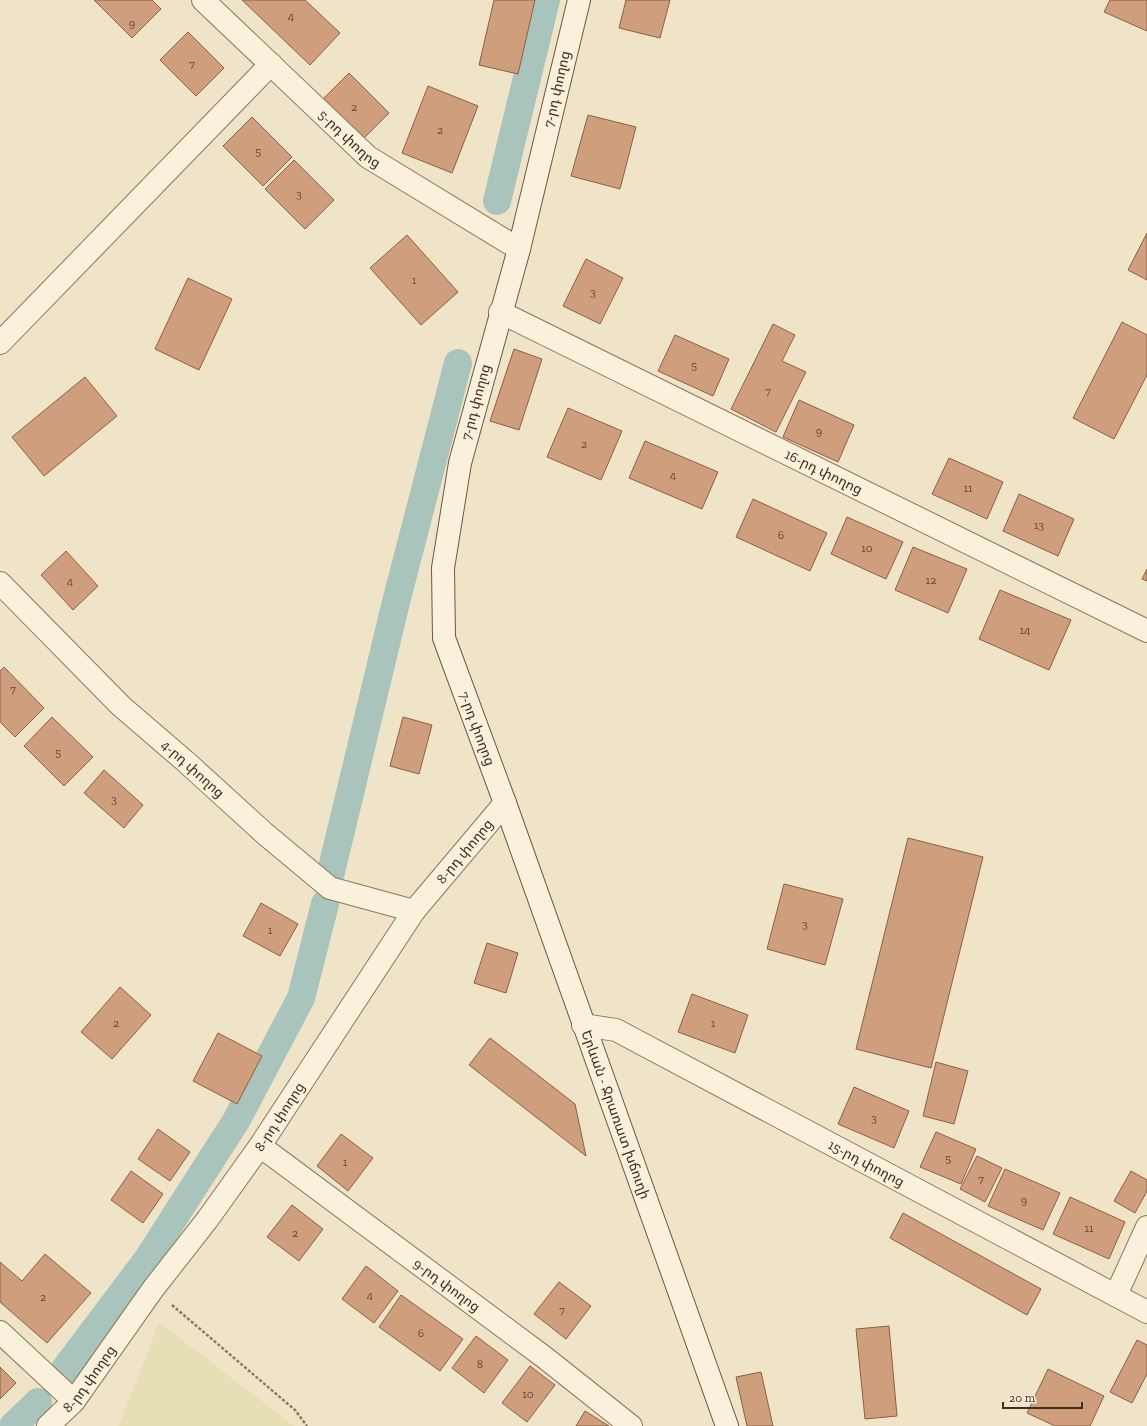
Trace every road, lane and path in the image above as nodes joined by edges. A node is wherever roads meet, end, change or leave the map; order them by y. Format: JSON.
{"nodes":[{"id":1,"x":203,"y":0,"type":"edge"},
{"id":2,"x":579,"y":0,"type":"edge"},
{"id":3,"x":271,"y":64,"type":"junction"},
{"id":4,"x":519,"y":249,"type":"junction"},
{"id":5,"x":500,"y":312,"type":"junction"},
{"id":6,"x":0,"y":343,"type":"edge"},
{"id":7,"x":0,"y":582,"type":"edge"},
{"id":8,"x":1147,"y":632,"type":"edge"},
{"id":9,"x":505,"y":803,"type":"junction"},
{"id":10,"x":414,"y":911,"type":"junction"},
{"id":11,"x":582,"y":1025,"type":"junction"},
{"id":12,"x":260,"y":1146,"type":"junction"},
{"id":13,"x":1147,"y":1227,"type":"edge"},
{"id":14,"x":153,"y":1289,"type":"junction"},
{"id":15,"x":1116,"y":1295,"type":"junction"},
{"id":16,"x":1147,"y":1312,"type":"edge"},
{"id":17,"x":0,"y":1332,"type":"edge"},
{"id":18,"x":74,"y":1401,"type":"junction"},
{"id":19,"x":48,"y":1426,"type":"edge"},
{"id":20,"x":307,"y":1426,"type":"edge"},
{"id":21,"x":631,"y":1426,"type":"edge"},
{"id":22,"x":727,"y":1426,"type":"edge"}],
"edges":[{"from":1,"to":3,"type":"street","name":"5-րդ փողոց"},
{"from":2,"to":4,"type":"street","name":"7-րդ փողոց"},
{"from":3,"to":4,"type":"street","name":"5-րդ փողոց"},
{"from":3,"to":6,"type":"street"},
{"from":4,"to":5,"type":"street","name":"7-րդ փողոց"},
{"from":5,"to":8,"type":"street","name":"16-րդ փողոց"},
{"from":5,"to":9,"type":"street","name":"7-րդ փողոց"},
{"from":7,"to":10,"type":"street","name":"4-րդ փողոց"},
{"from":9,"to":10,"type":"street","name":"8-րդ փողոց"},
{"from":9,"to":11,"type":"street","name":"Երևան - Ջրառատ խճուղի"},
{"from":10,"to":12,"type":"street","name":"8-րդ փողոց"},
{"from":11,"to":15,"type":"street","name":"15-րդ փողոց"},
{"from":11,"to":22,"type":"street","name":"Երևան - Ջրառատ խճուղի"},
{"from":12,"to":14,"type":"street","name":"8-րդ փողոց"},
{"from":12,"to":21,"type":"street","name":"9-րդ փողոց"},
{"from":13,"to":15,"type":"street"},
{"from":14,"to":18,"type":"street","name":"8-րդ փողոց"},
{"from":14,"to":20,"type":"path"},
{"from":15,"to":16,"type":"street","name":"15-րդ փողոց"},
{"from":17,"to":18,"type":"street"},
{"from":18,"to":19,"type":"street","name":"8-րդ փողոց"}]}
